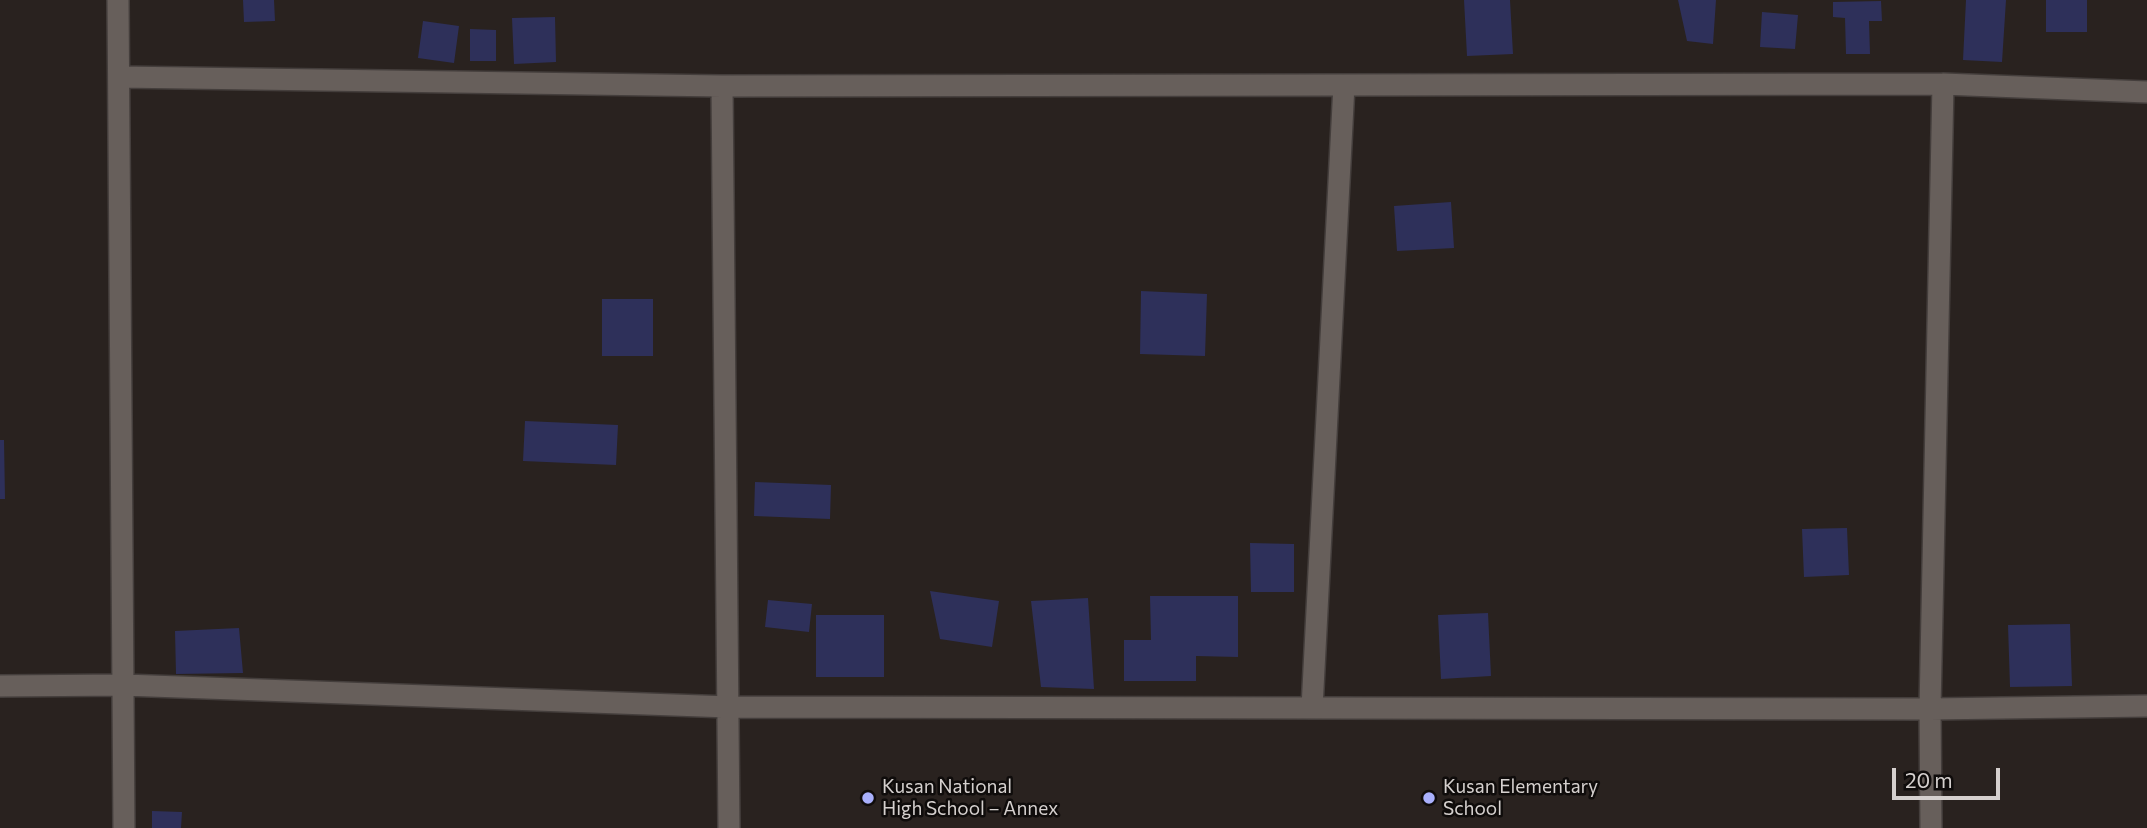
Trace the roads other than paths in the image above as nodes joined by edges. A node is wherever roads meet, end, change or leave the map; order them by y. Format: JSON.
{"nodes":[{"id":1,"x":118,"y":0,"type":"edge"},
{"id":2,"x":120,"y":77,"type":"junction"},
{"id":3,"x":1943,"y":83,"type":"junction"},
{"id":4,"x":1344,"y":85,"type":"junction"},
{"id":5,"x":722,"y":86,"type":"junction"},
{"id":6,"x":2147,"y":92,"type":"edge"},
{"id":7,"x":124,"y":685,"type":"junction"},
{"id":8,"x":0,"y":686,"type":"edge"},
{"id":9,"x":2147,"y":706,"type":"edge"},
{"id":10,"x":729,"y":707,"type":"junction"},
{"id":11,"x":1312,"y":708,"type":"junction"},
{"id":12,"x":1930,"y":709,"type":"junction"},
{"id":13,"x":124,"y":828,"type":"edge"},
{"id":14,"x":729,"y":828,"type":"edge"},
{"id":15,"x":1931,"y":828,"type":"edge"}],
"edges":[{"from":1,"to":2,"type":"street"},
{"from":2,"to":5,"type":"street"},
{"from":2,"to":7,"type":"street"},
{"from":3,"to":4,"type":"street"},
{"from":3,"to":6,"type":"street"},
{"from":3,"to":12,"type":"street"},
{"from":4,"to":5,"type":"street"},
{"from":4,"to":11,"type":"street"},
{"from":5,"to":10,"type":"street"},
{"from":7,"to":8,"type":"street"},
{"from":7,"to":10,"type":"street"},
{"from":7,"to":13,"type":"street"},
{"from":9,"to":12,"type":"street"},
{"from":10,"to":11,"type":"street"},
{"from":10,"to":14,"type":"street"},
{"from":11,"to":12,"type":"street"},
{"from":12,"to":15,"type":"street"}]}
